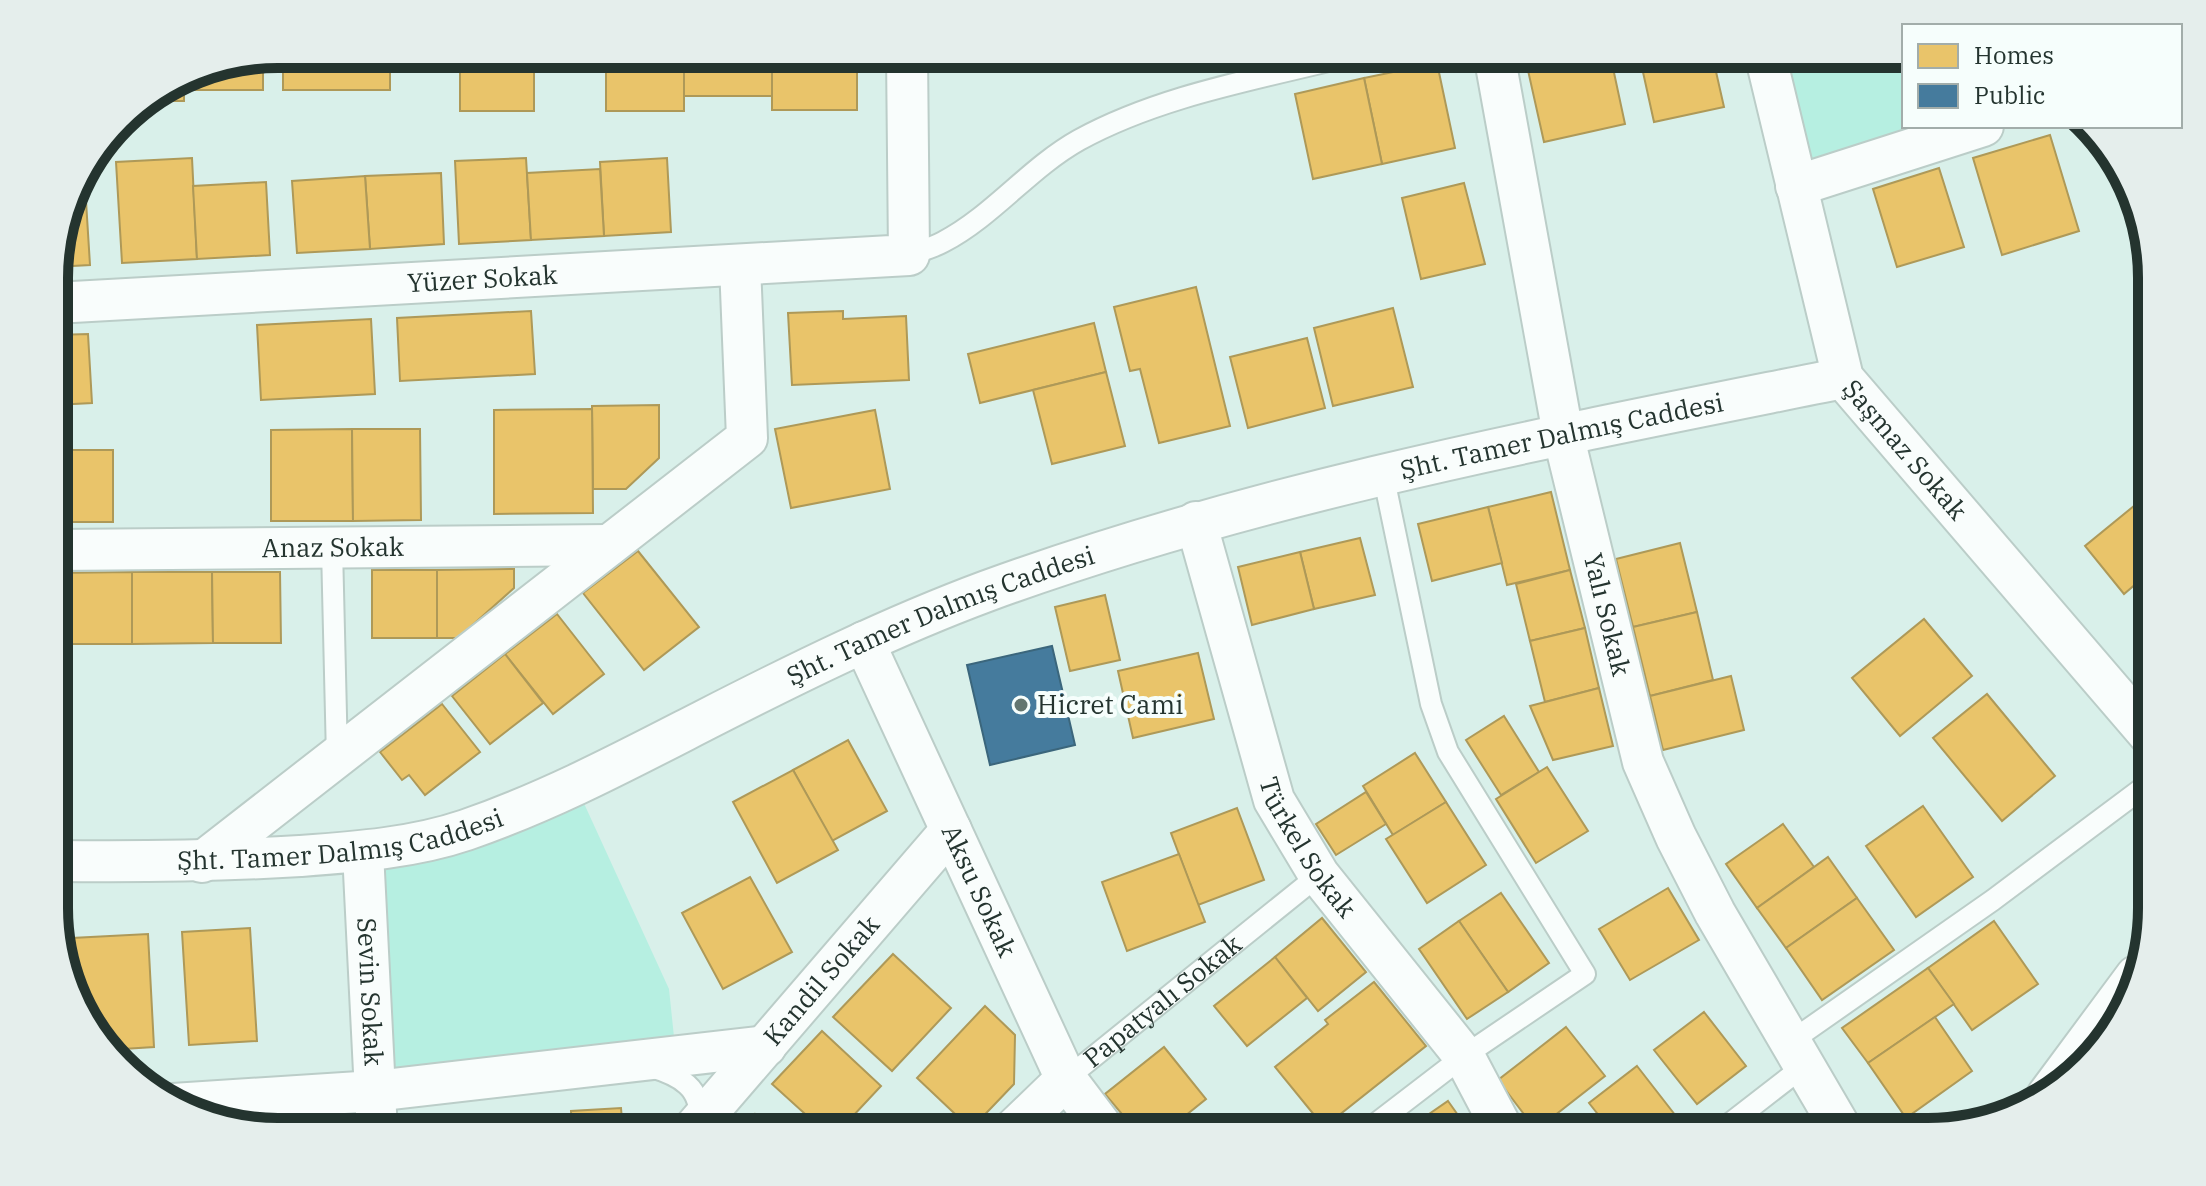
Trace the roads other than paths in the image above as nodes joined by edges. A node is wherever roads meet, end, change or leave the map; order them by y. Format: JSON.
{"nodes":[{"id":1,"x":907,"y":68,"type":"edge"},
{"id":2,"x":1302,"y":68,"type":"edge"},
{"id":3,"x":1497,"y":68,"type":"edge"},
{"id":4,"x":1768,"y":68,"type":"edge"},
{"id":5,"x":1977,"y":128,"type":"edge"},
{"id":6,"x":1796,"y":186,"type":"junction"},
{"id":7,"x":909,"y":255,"type":"junction"},
{"id":8,"x":740,"y":265,"type":"junction"},
{"id":9,"x":68,"y":302,"type":"edge"},
{"id":10,"x":1843,"y":378,"type":"junction"},
{"id":11,"x":1563,"y":434,"type":"junction"},
{"id":12,"x":1383,"y":474,"type":"junction"},
{"id":13,"x":1196,"y":522,"type":"junction"},
{"id":14,"x":609,"y":545,"type":"junction"},
{"id":15,"x":332,"y":548,"type":"junction"},
{"id":16,"x":68,"y":550,"type":"edge"},
{"id":17,"x":864,"y":642,"type":"junction"},
{"id":18,"x":2138,"y":722,"type":"edge"},
{"id":19,"x":337,"y":757,"type":"junction"},
{"id":20,"x":2138,"y":791,"type":"edge"},
{"id":21,"x":951,"y":830,"type":"junction"},
{"id":22,"x":363,"y":852,"type":"junction"},
{"id":23,"x":68,"y":861,"type":"edge"},
{"id":24,"x":202,"y":862,"type":"junction"},
{"id":25,"x":1319,"y":875,"type":"junction"},
{"id":26,"x":2112,"y":1008,"type":"edge"},
{"id":27,"x":766,"y":1046,"type":"junction"},
{"id":28,"x":2079,"y":1053,"type":"edge"},
{"id":29,"x":1797,"y":1054,"type":"junction"},
{"id":30,"x":1464,"y":1056,"type":"junction"},
{"id":31,"x":630,"y":1061,"type":"junction"},
{"id":32,"x":1066,"y":1079,"type":"junction"},
{"id":33,"x":375,"y":1091,"type":"junction"},
{"id":34,"x":199,"y":1102,"type":"edge"},
{"id":35,"x":376,"y":1118,"type":"edge"},
{"id":36,"x":698,"y":1118,"type":"edge"},
{"id":37,"x":703,"y":1118,"type":"edge"},
{"id":38,"x":1026,"y":1118,"type":"edge"},
{"id":39,"x":1095,"y":1118,"type":"edge"},
{"id":40,"x":1383,"y":1118,"type":"edge"},
{"id":41,"x":1497,"y":1118,"type":"edge"},
{"id":42,"x":1733,"y":1118,"type":"edge"},
{"id":43,"x":1835,"y":1118,"type":"edge"}],
"edges":[{"from":1,"to":7,"type":"street"},
{"from":2,"to":7,"type":"lane"},
{"from":3,"to":11,"type":"street","name":"Yalı Sokak"},
{"from":4,"to":6,"type":"street","name":"Şaşmaz Sokak"},
{"from":5,"to":6,"type":"street"},
{"from":6,"to":10,"type":"street","name":"Şaşmaz Sokak"},
{"from":7,"to":8,"type":"street","name":"Yüzer Sokak"},
{"from":8,"to":9,"type":"street","name":"Yüzer Sokak"},
{"from":8,"to":14,"type":"street"},
{"from":10,"to":11,"type":"street","name":"Şht. Tamer Dalmış Caddesi"},
{"from":10,"to":18,"type":"street","name":"Şaşmaz Sokak"},
{"from":11,"to":12,"type":"street","name":"Şht. Tamer Dalmış Caddesi"},
{"from":11,"to":29,"type":"street","name":"Yalı Sokak"},
{"from":12,"to":13,"type":"street","name":"Şht. Tamer Dalmış Caddesi"},
{"from":12,"to":30,"type":"lane"},
{"from":13,"to":17,"type":"street","name":"Şht. Tamer Dalmış Caddesi"},
{"from":13,"to":25,"type":"street","name":"Türkel Sokak"},
{"from":14,"to":15,"type":"street","name":"Anaz Sokak"},
{"from":14,"to":19,"type":"street"},
{"from":15,"to":16,"type":"street","name":"Anaz Sokak"},
{"from":15,"to":19,"type":"lane"},
{"from":17,"to":21,"type":"street","name":"Aksu Sokak"},
{"from":17,"to":22,"type":"street","name":"Şht. Tamer Dalmış Caddesi"},
{"from":19,"to":24,"type":"street"},
{"from":20,"to":29,"type":"lane"},
{"from":21,"to":27,"type":"street","name":"Kandil Sokak"},
{"from":21,"to":32,"type":"street","name":"Aksu Sokak"},
{"from":22,"to":24,"type":"street","name":"Şht. Tamer Dalmış Caddesi"},
{"from":22,"to":33,"type":"street","name":"Sevin Sokak"},
{"from":23,"to":24,"type":"street","name":"Şht. Tamer Dalmış Caddesi"},
{"from":25,"to":30,"type":"street","name":"Türkel Sokak"},
{"from":25,"to":32,"type":"lane","name":"Papatyalı Sokak"},
{"from":26,"to":28,"type":"street"},
{"from":27,"to":31,"type":"street"},
{"from":27,"to":37,"type":"street","name":"Kandil Sokak"},
{"from":29,"to":42,"type":"lane"},
{"from":29,"to":43,"type":"street","name":"Yalı Sokak"},
{"from":30,"to":40,"type":"lane"},
{"from":30,"to":41,"type":"street","name":"Türkel Sokak"},
{"from":31,"to":33,"type":"street"},
{"from":31,"to":36,"type":"lane"},
{"from":32,"to":38,"type":"street","name":"Papatyalı Sokak"},
{"from":32,"to":39,"type":"street","name":"Aksu Sokak"},
{"from":33,"to":34,"type":"street"},
{"from":33,"to":35,"type":"street","name":"Sevin Sokak"}]}
